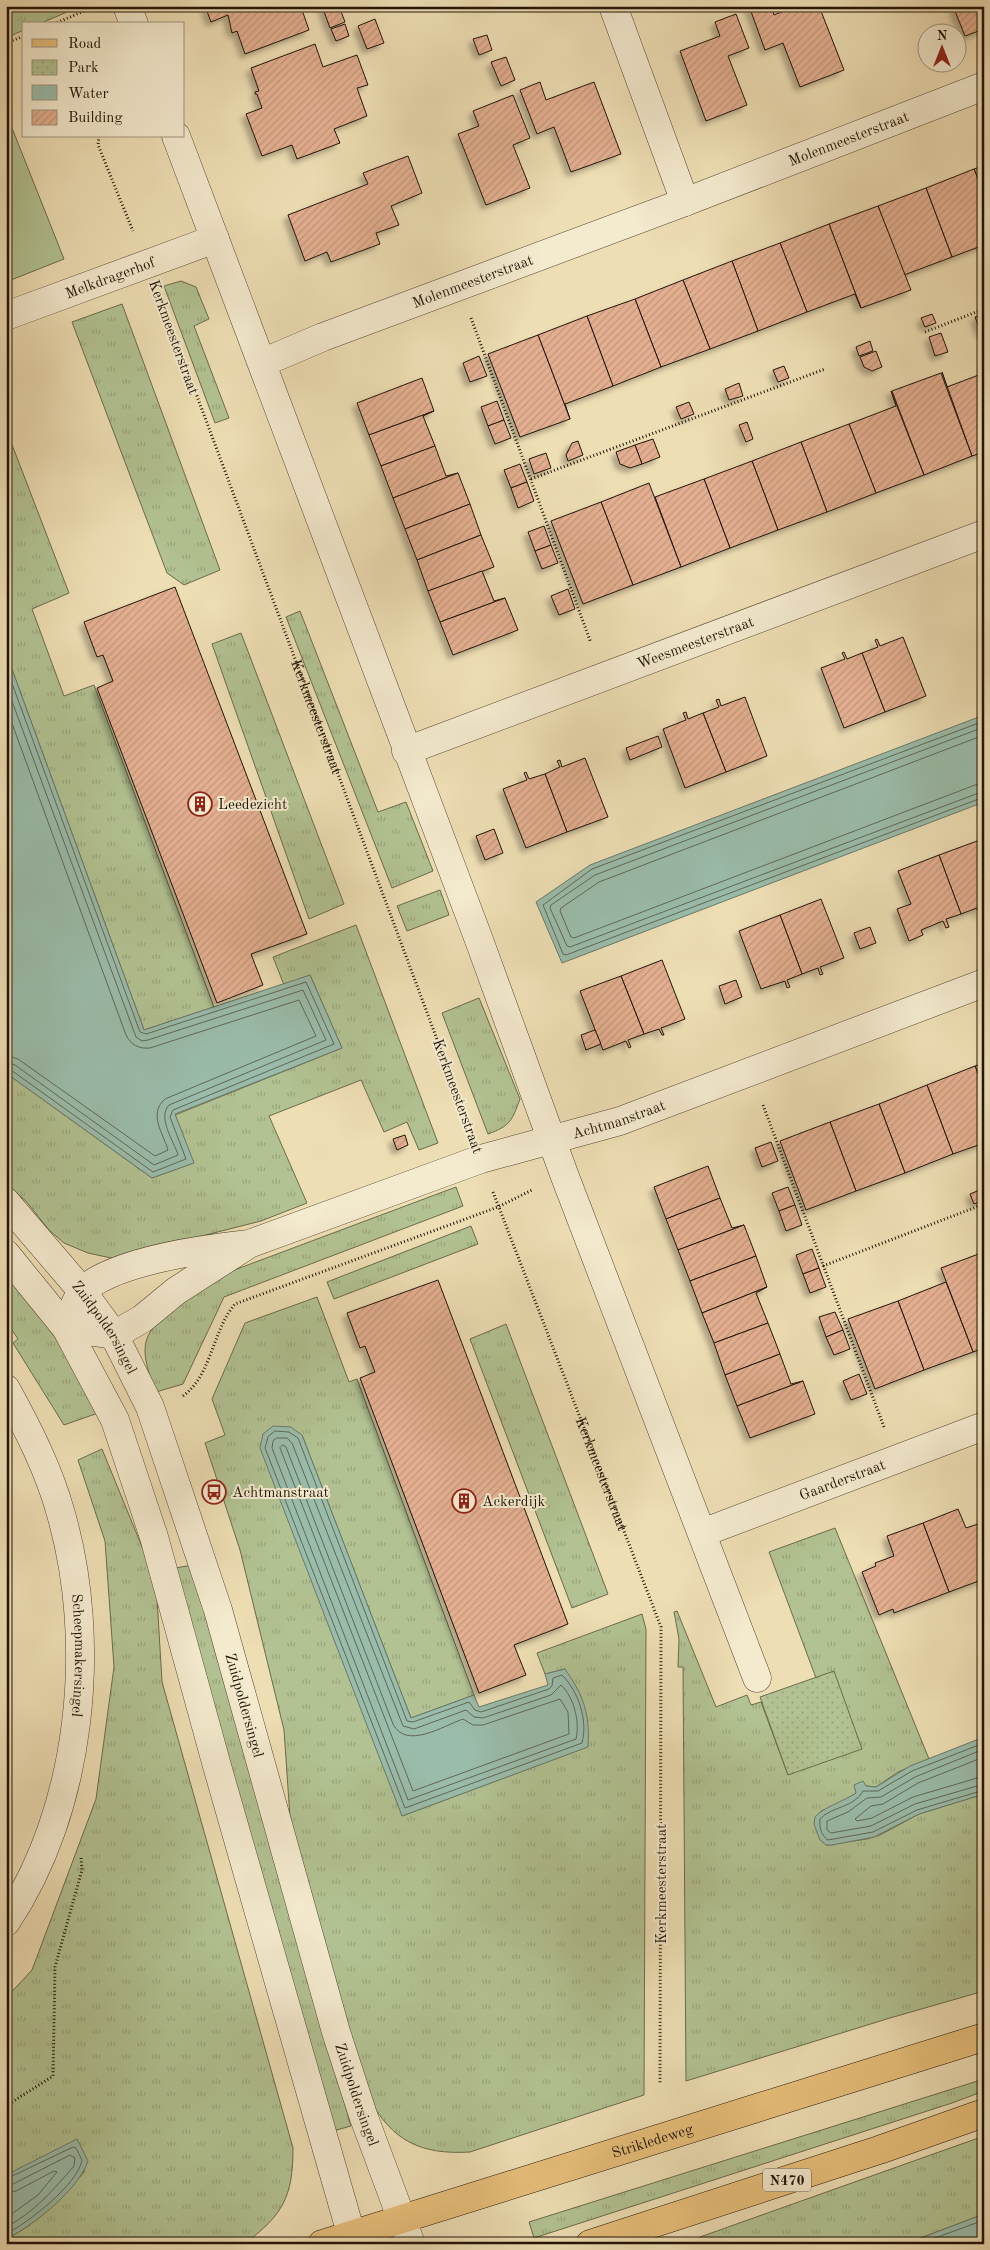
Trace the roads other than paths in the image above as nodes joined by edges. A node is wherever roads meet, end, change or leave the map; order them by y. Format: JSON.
{"nodes":[{"id":1,"x":127,"y":6,"type":"edge"},
{"id":2,"x":613,"y":6,"type":"edge"},
{"id":3,"x":133,"y":22,"type":"edge"},
{"id":4,"x":984,"y":86,"type":"edge"},
{"id":5,"x":177,"y":138,"type":"edge"},
{"id":6,"x":685,"y":202,"type":"junction"},
{"id":7,"x":214,"y":239,"type":"junction"},
{"id":8,"x":6,"y":316,"type":"edge"},
{"id":9,"x":262,"y":363,"type":"junction"},
{"id":10,"x":984,"y":534,"type":"edge"},
{"id":11,"x":406,"y":751,"type":"junction"},
{"id":12,"x":984,"y":983,"type":"edge"},
{"id":13,"x":552,"y":1140,"type":"junction"},
{"id":14,"x":6,"y":1202,"type":"edge"},
{"id":15,"x":249,"y":1244,"type":"junction"},
{"id":16,"x":6,"y":1254,"type":"edge"},
{"id":17,"x":82,"y":1290,"type":"junction"},
{"id":18,"x":66,"y":1328,"type":"junction"},
{"id":19,"x":114,"y":1335,"type":"junction"},
{"id":20,"x":6,"y":1389,"type":"edge"},
{"id":21,"x":984,"y":1426,"type":"edge"},
{"id":22,"x":702,"y":1533,"type":"junction"},
{"id":23,"x":757,"y":1678,"type":"dead end"},
{"id":24,"x":6,"y":1922,"type":"edge"},
{"id":25,"x":984,"y":2037,"type":"edge"},
{"id":26,"x":984,"y":2113,"type":"edge"},
{"id":27,"x":406,"y":2232,"type":"edge"},
{"id":28,"x":352,"y":2239,"type":"edge"},
{"id":29,"x":322,"y":2244,"type":"edge"},
{"id":30,"x":590,"y":2244,"type":"edge"}],
"edges":[{"from":1,"to":3,"type":"street"},
{"from":2,"to":6,"type":"street"},
{"from":4,"to":6,"type":"street","name":"Molenmeesterstraat"},
{"from":5,"to":7,"type":"street"},
{"from":6,"to":9,"type":"street","name":"Molenmeesterstraat"},
{"from":7,"to":8,"type":"street","name":"Melkdragerhof"},
{"from":7,"to":9,"type":"street"},
{"from":9,"to":11,"type":"street"},
{"from":10,"to":11,"type":"street","name":"Weesmeesterstraat"},
{"from":11,"to":13,"type":"street"},
{"from":12,"to":13,"type":"street","name":"Achtmanstraat"},
{"from":13,"to":15,"type":"street","name":"Achtmanstraat"},
{"from":13,"to":22,"type":"street"},
{"from":14,"to":17,"type":"street","name":"Zuidpoldersingel"},
{"from":15,"to":17,"type":"street","name":"Achtmanstraat"},
{"from":15,"to":19,"type":"street","name":"Achtmanstraat"},
{"from":16,"to":18,"type":"street","name":"Zuidpoldersingel"},
{"from":17,"to":18,"type":"street"},
{"from":17,"to":19,"type":"street","name":"Zuidpoldersingel"},
{"from":18,"to":19,"type":"street"},
{"from":18,"to":28,"type":"street","name":"Zuidpoldersingel"},
{"from":19,"to":27,"type":"street","name":"Zuidpoldersingel"},
{"from":20,"to":24,"type":"street","name":"Scheepmakersingel"},
{"from":21,"to":22,"type":"street","name":"Gaarderstraat"},
{"from":22,"to":23,"type":"street"},
{"from":25,"to":27,"type":"main road","name":"Strikledeweg"},
{"from":26,"to":30,"type":"main road","number":"N470"},
{"from":27,"to":28,"type":"main road","name":"Strikledeweg"},
{"from":28,"to":29,"type":"main road","name":"Strikledeweg"}]}
